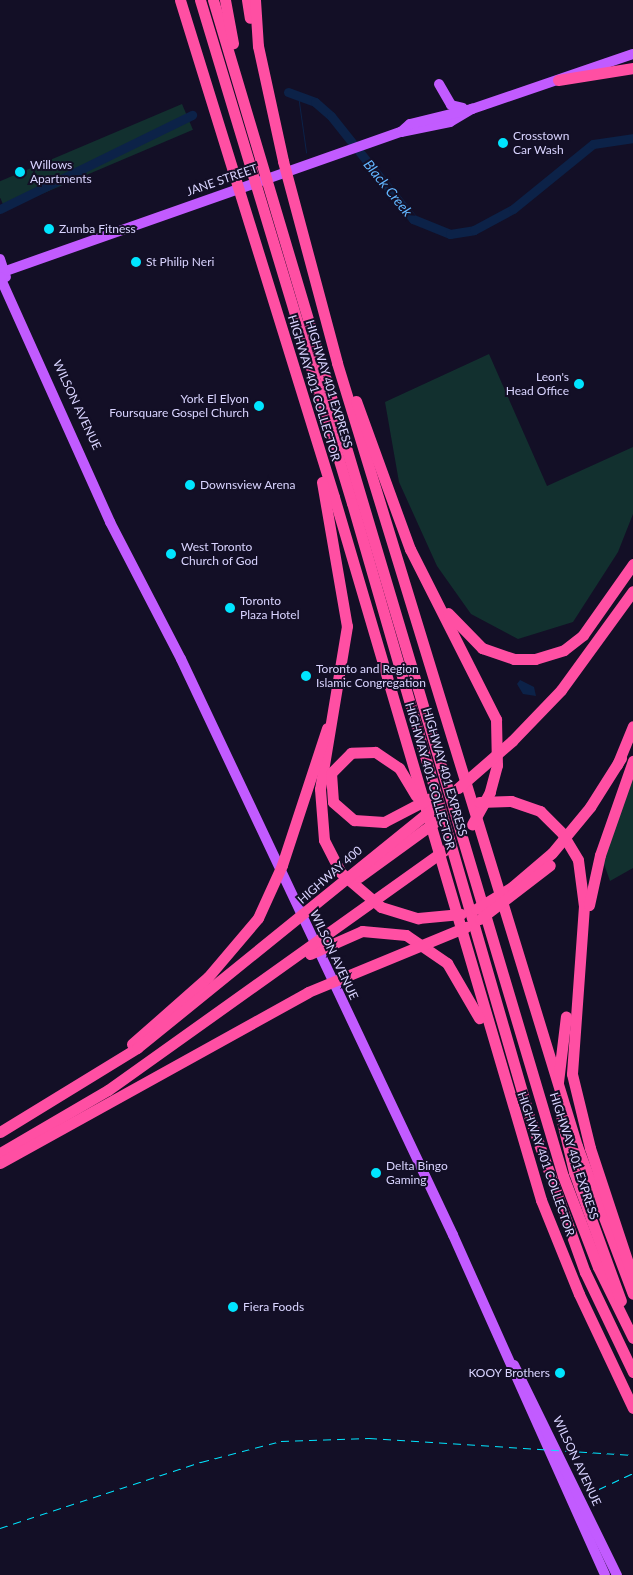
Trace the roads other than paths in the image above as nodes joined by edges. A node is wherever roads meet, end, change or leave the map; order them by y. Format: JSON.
{"nodes":[{"id":1,"x":180,"y":0,"type":"edge"},
{"id":2,"x":200,"y":0,"type":"edge"},
{"id":3,"x":213,"y":0,"type":"edge"},
{"id":4,"x":225,"y":0,"type":"edge"},
{"id":5,"x":247,"y":0,"type":"edge"},
{"id":6,"x":255,"y":0,"type":"edge"},
{"id":7,"x":258,"y":46,"type":"junction"},
{"id":8,"x":633,"y":52,"type":"edge"},
{"id":9,"x":633,"y":68,"type":"edge"},
{"id":10,"x":238,"y":77,"type":"junction"},
{"id":11,"x":558,"y":80,"type":"junction"},
{"id":12,"x":439,"y":84,"type":"dead end"},
{"id":13,"x":472,"y":109,"type":"junction"},
{"id":14,"x":1,"y":269,"type":"edge"},
{"id":15,"x":332,"y":339,"type":"junction"},
{"id":16,"x":315,"y":440,"type":"junction"},
{"id":17,"x":633,"y":564,"type":"edge"},
{"id":18,"x":633,"y":590,"type":"edge"},
{"id":19,"x":436,"y":602,"type":"junction"},
{"id":20,"x":341,"y":686,"type":"junction"},
{"id":21,"x":633,"y":726,"type":"edge"},
{"id":22,"x":633,"y":761,"type":"edge"},
{"id":23,"x":477,"y":769,"type":"junction"},
{"id":24,"x":414,"y":829,"type":"junction"},
{"id":25,"x":432,"y":833,"type":"junction"},
{"id":26,"x":572,"y":848,"type":"junction"},
{"id":27,"x":514,"y":891,"type":"junction"},
{"id":28,"x":332,"y":936,"type":"junction"},
{"id":29,"x":579,"y":966,"type":"junction"},
{"id":30,"x":497,"y":1060,"type":"junction"},
{"id":31,"x":106,"y":1068,"type":"junction"},
{"id":32,"x":0,"y":1132,"type":"edge"},
{"id":33,"x":0,"y":1154,"type":"edge"},
{"id":34,"x":0,"y":1163,"type":"edge"},
{"id":35,"x":612,"y":1262,"type":"junction"},
{"id":36,"x":629,"y":1273,"type":"edge"},
{"id":37,"x":609,"y":1280,"type":"junction"},
{"id":38,"x":633,"y":1294,"type":"edge"},
{"id":39,"x":633,"y":1332,"type":"edge"},
{"id":40,"x":633,"y":1338,"type":"edge"},
{"id":41,"x":510,"y":1361,"type":"junction"},
{"id":42,"x":633,"y":1372,"type":"edge"},
{"id":43,"x":633,"y":1408,"type":"edge"},
{"id":44,"x":605,"y":1575,"type":"edge"},
{"id":45,"x":617,"y":1575,"type":"edge"}],
"edges":[{"from":1,"to":16,"type":"highway","name":"HIGHWAY 401 COLLECTOR"},
{"from":2,"to":42,"type":"highway","name":"HIGHWAY 401 EXPRESS"},
{"from":3,"to":10,"type":"highway","name":"HIGHWAY 401 EXPRESS"},
{"from":4,"to":10,"type":"highway"},
{"from":5,"to":7,"type":"highway"},
{"from":6,"to":7,"type":"highway"},
{"from":7,"to":15,"type":"highway"},
{"from":8,"to":11,"type":"main road","name":"JANE STREET"},
{"from":9,"to":11,"type":"highway"},
{"from":10,"to":35,"type":"highway","name":"HIGHWAY 401 EXPRESS"},
{"from":11,"to":13,"type":"main road","name":"JANE STREET"},
{"from":12,"to":13,"type":"main road"},
{"from":13,"to":14,"type":"main road","name":"JANE STREET"},
{"from":14,"to":41,"type":"main road","name":"WILSON AVENUE"},
{"from":15,"to":19,"type":"highway"},
{"from":15,"to":35,"type":"highway"},
{"from":16,"to":20,"type":"highway"},
{"from":16,"to":25,"type":"highway","name":"HIGHWAY 401 COLLECTOR"},
{"from":17,"to":19,"type":"highway"},
{"from":18,"to":23,"type":"highway"},
{"from":19,"to":28,"type":"highway"},
{"from":20,"to":27,"type":"highway"},
{"from":20,"to":31,"type":"highway"},
{"from":21,"to":27,"type":"highway"},
{"from":22,"to":29,"type":"highway"},
{"from":23,"to":24,"type":"highway"},
{"from":23,"to":25,"type":"highway"},
{"from":24,"to":26,"type":"highway"},
{"from":24,"to":31,"type":"highway","name":"HIGHWAY 400"},
{"from":25,"to":30,"type":"highway","name":"HIGHWAY 401 COLLECTOR"},
{"from":26,"to":29,"type":"highway"},
{"from":26,"to":35,"type":"highway"},
{"from":27,"to":34,"type":"highway"},
{"from":28,"to":30,"type":"highway"},
{"from":28,"to":33,"type":"highway"},
{"from":29,"to":35,"type":"highway"},
{"from":30,"to":43,"type":"highway","name":"HIGHWAY 401 COLLECTOR"},
{"from":31,"to":32,"type":"highway","name":"HIGHWAY 400"},
{"from":35,"to":36,"type":"highway"},
{"from":35,"to":37,"type":"highway"},
{"from":36,"to":38,"type":"highway"},
{"from":37,"to":39,"type":"highway"},
{"from":37,"to":40,"type":"highway"},
{"from":41,"to":44,"type":"main road","name":"WILSON AVENUE"},
{"from":41,"to":45,"type":"main road","name":"WILSON AVENUE"}]}
